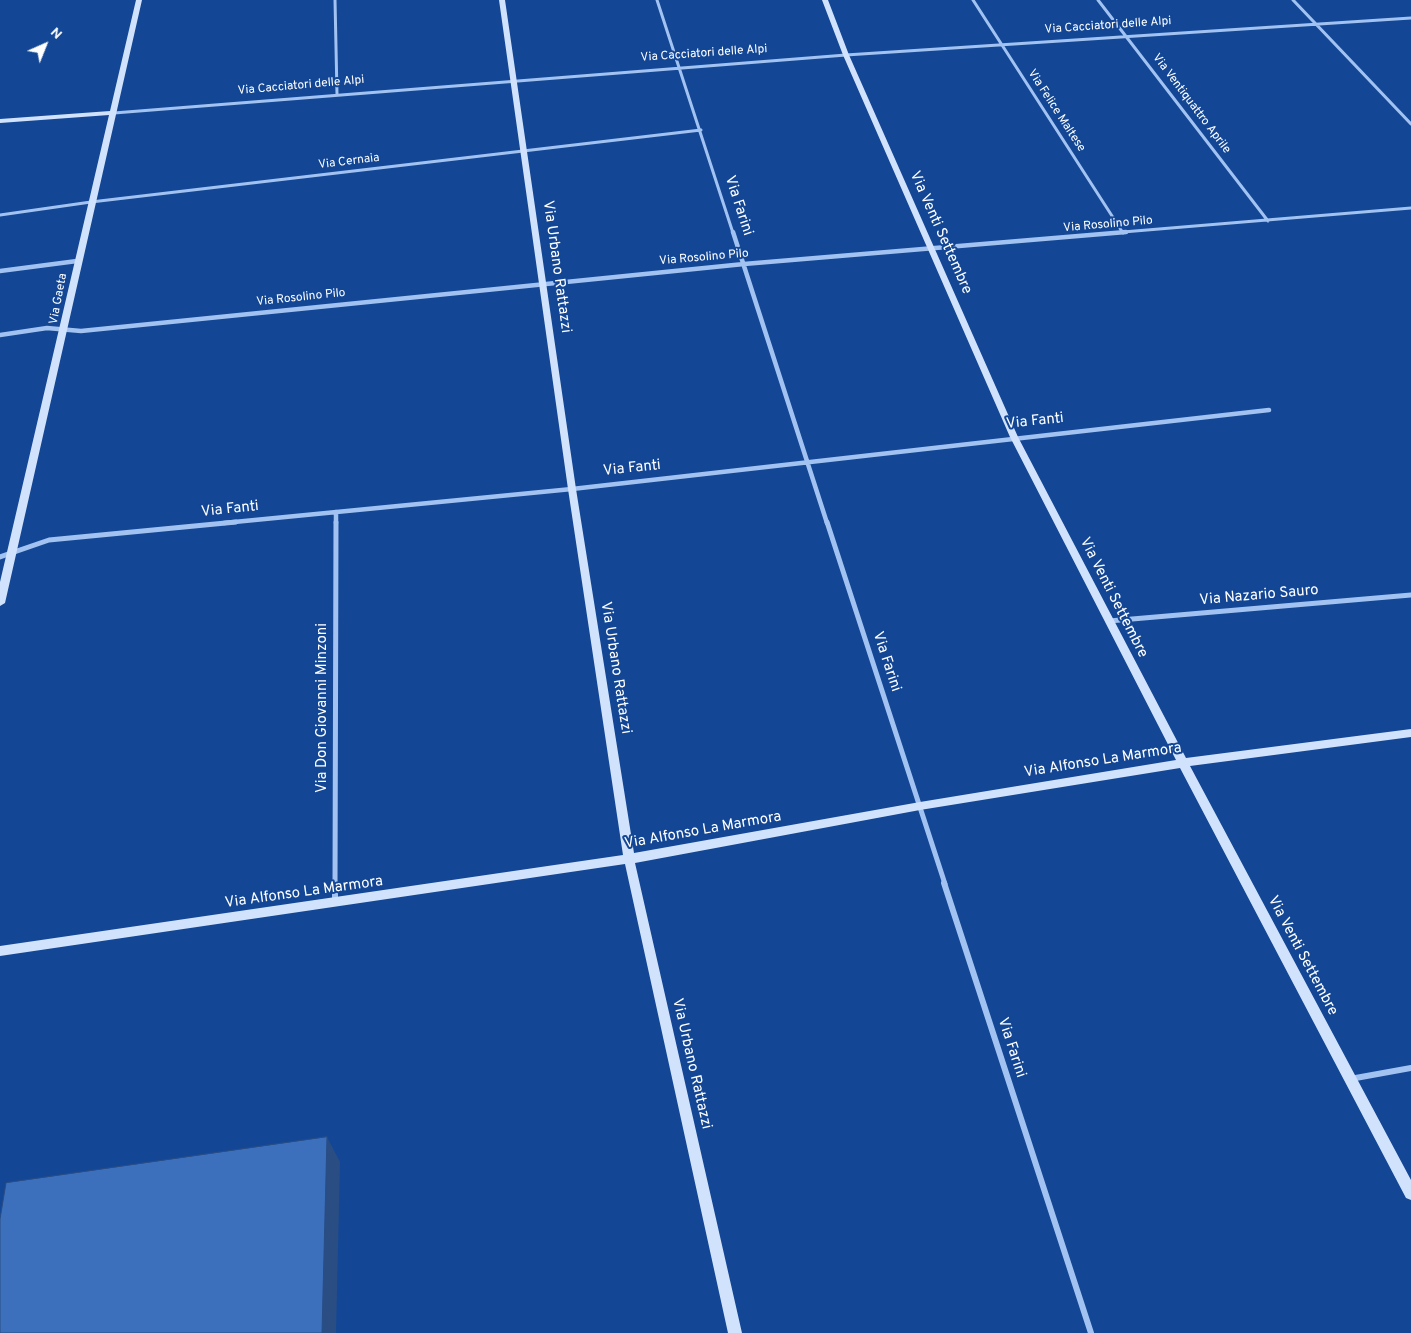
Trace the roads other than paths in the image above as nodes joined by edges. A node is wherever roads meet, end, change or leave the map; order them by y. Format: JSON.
{"nodes":[{"id":1,"x":139,"y":0,"type":"edge"},
{"id":2,"x":335,"y":0,"type":"edge"},
{"id":3,"x":502,"y":0,"type":"edge"},
{"id":4,"x":657,"y":0,"type":"edge"},
{"id":5,"x":825,"y":0,"type":"edge"},
{"id":6,"x":973,"y":0,"type":"edge"},
{"id":7,"x":1098,"y":0,"type":"edge"},
{"id":8,"x":1293,"y":0,"type":"edge"},
{"id":9,"x":1411,"y":18,"type":"edge"},
{"id":10,"x":1316,"y":24,"type":"junction"},
{"id":11,"x":1127,"y":36,"type":"junction"},
{"id":12,"x":1001,"y":45,"type":"junction"},
{"id":13,"x":846,"y":55,"type":"junction"},
{"id":14,"x":680,"y":67,"type":"junction"},
{"id":15,"x":515,"y":81,"type":"junction"},
{"id":16,"x":337,"y":94,"type":"junction"},
{"id":17,"x":114,"y":113,"type":"junction"},
{"id":18,"x":0,"y":122,"type":"edge"},
{"id":19,"x":1411,"y":124,"type":"edge"},
{"id":20,"x":700,"y":130,"type":"junction"},
{"id":21,"x":525,"y":151,"type":"junction"},
{"id":22,"x":91,"y":202,"type":"junction"},
{"id":23,"x":1411,"y":208,"type":"edge"},
{"id":24,"x":0,"y":215,"type":"edge"},
{"id":25,"x":1268,"y":220,"type":"junction"},
{"id":26,"x":1123,"y":233,"type":"junction"},
{"id":27,"x":931,"y":250,"type":"junction"},
{"id":28,"x":78,"y":261,"type":"junction"},
{"id":29,"x":744,"y":264,"type":"junction"},
{"id":30,"x":0,"y":271,"type":"edge"},
{"id":31,"x":543,"y":283,"type":"junction"},
{"id":32,"x":65,"y":329,"type":"junction"},
{"id":33,"x":0,"y":335,"type":"edge"},
{"id":34,"x":1269,"y":410,"type":"dead end"},
{"id":35,"x":1014,"y":437,"type":"junction"},
{"id":36,"x":808,"y":462,"type":"junction"},
{"id":37,"x":572,"y":489,"type":"junction"},
{"id":38,"x":336,"y":512,"type":"junction"},
{"id":39,"x":11,"y":554,"type":"junction"},
{"id":40,"x":0,"y":557,"type":"edge"},
{"id":41,"x":1411,"y":595,"type":"edge"},
{"id":42,"x":0,"y":603,"type":"edge"},
{"id":43,"x":1108,"y":621,"type":"junction"},
{"id":44,"x":1411,"y":732,"type":"edge"},
{"id":45,"x":1183,"y":763,"type":"junction"},
{"id":46,"x":920,"y":806,"type":"junction"},
{"id":47,"x":630,"y":859,"type":"junction"},
{"id":48,"x":335,"y":904,"type":"junction"},
{"id":49,"x":0,"y":951,"type":"edge"},
{"id":50,"x":1411,"y":1068,"type":"edge"},
{"id":51,"x":1350,"y":1079,"type":"junction"},
{"id":52,"x":1411,"y":1193,"type":"edge"},
{"id":53,"x":735,"y":1333,"type":"edge"},
{"id":54,"x":1091,"y":1333,"type":"edge"}],
"edges":[{"from":1,"to":17,"type":"street","name":"Via Gaeta"},
{"from":2,"to":16,"type":"street"},
{"from":3,"to":15,"type":"street","name":"Via Urbano Rattazzi"},
{"from":4,"to":14,"type":"street","name":"Via Farini"},
{"from":5,"to":13,"type":"street","name":"Via Venti Settembre"},
{"from":6,"to":12,"type":"street","name":"Via Felice Maltese"},
{"from":7,"to":11,"type":"street","name":"Via Ventiquattro Aprile"},
{"from":8,"to":10,"type":"street"},
{"from":9,"to":10,"type":"street","name":"Via Cacciatori delle Alpi"},
{"from":10,"to":11,"type":"street","name":"Via Cacciatori delle Alpi"},
{"from":10,"to":19,"type":"street"},
{"from":11,"to":12,"type":"street","name":"Via Cacciatori delle Alpi"},
{"from":11,"to":25,"type":"street","name":"Via Ventiquattro Aprile"},
{"from":12,"to":13,"type":"street","name":"Via Cacciatori delle Alpi"},
{"from":12,"to":26,"type":"street","name":"Via Felice Maltese"},
{"from":13,"to":14,"type":"street","name":"Via Cacciatori delle Alpi"},
{"from":13,"to":27,"type":"street","name":"Via Venti Settembre"},
{"from":14,"to":15,"type":"street","name":"Via Cacciatori delle Alpi"},
{"from":14,"to":20,"type":"street","name":"Via Farini"},
{"from":15,"to":16,"type":"street","name":"Via Cacciatori delle Alpi"},
{"from":15,"to":21,"type":"street","name":"Via Urbano Rattazzi"},
{"from":16,"to":17,"type":"street","name":"Via Cacciatori delle Alpi"},
{"from":17,"to":18,"type":"street","name":"Via Cacciatori delle Alpi"},
{"from":17,"to":22,"type":"street","name":"Via Gaeta"},
{"from":20,"to":21,"type":"street","name":"Via Cernaia"},
{"from":20,"to":29,"type":"street","name":"Via Farini"},
{"from":21,"to":22,"type":"street","name":"Via Cernaia"},
{"from":21,"to":31,"type":"street","name":"Via Urbano Rattazzi"},
{"from":22,"to":24,"type":"street","name":"Via Cernaia"},
{"from":22,"to":28,"type":"street","name":"Via Gaeta"},
{"from":23,"to":25,"type":"street","name":"Via Rosolino Pilo"},
{"from":25,"to":26,"type":"street","name":"Via Rosolino Pilo"},
{"from":26,"to":27,"type":"street","name":"Via Rosolino Pilo"},
{"from":27,"to":29,"type":"street","name":"Via Rosolino Pilo"},
{"from":27,"to":35,"type":"street","name":"Via Venti Settembre"},
{"from":28,"to":30,"type":"street"},
{"from":28,"to":32,"type":"street","name":"Via Gaeta"},
{"from":29,"to":31,"type":"street","name":"Via Rosolino Pilo"},
{"from":29,"to":36,"type":"street","name":"Via Farini"},
{"from":31,"to":32,"type":"street","name":"Via Rosolino Pilo"},
{"from":31,"to":37,"type":"street","name":"Via Urbano Rattazzi"},
{"from":32,"to":33,"type":"street","name":"Via Rosolino Pilo"},
{"from":32,"to":39,"type":"street","name":"Via Gaeta"},
{"from":34,"to":35,"type":"street","name":"Via Fanti"},
{"from":35,"to":36,"type":"street","name":"Via Fanti"},
{"from":35,"to":43,"type":"street","name":"Via Venti Settembre"},
{"from":36,"to":37,"type":"street","name":"Via Fanti"},
{"from":36,"to":46,"type":"street","name":"Via Farini"},
{"from":37,"to":38,"type":"street","name":"Via Fanti"},
{"from":37,"to":47,"type":"street","name":"Via Urbano Rattazzi"},
{"from":38,"to":39,"type":"street","name":"Via Fanti"},
{"from":38,"to":48,"type":"street","name":"Via Don Giovanni Minzoni"},
{"from":39,"to":40,"type":"street","name":"Via Fanti"},
{"from":39,"to":42,"type":"street","name":"Via Gaeta"},
{"from":41,"to":43,"type":"street","name":"Via Nazario Sauro"},
{"from":43,"to":45,"type":"street","name":"Via Venti Settembre"},
{"from":44,"to":45,"type":"street","name":"Via Alfonso La Marmora"},
{"from":45,"to":46,"type":"street","name":"Via Alfonso La Marmora"},
{"from":45,"to":51,"type":"street","name":"Via Venti Settembre"},
{"from":46,"to":47,"type":"street","name":"Via Alfonso La Marmora"},
{"from":46,"to":54,"type":"street","name":"Via Farini"},
{"from":47,"to":48,"type":"street","name":"Via Alfonso La Marmora"},
{"from":47,"to":53,"type":"street","name":"Via Urbano Rattazzi"},
{"from":48,"to":49,"type":"street","name":"Via Alfonso La Marmora"},
{"from":50,"to":51,"type":"street"},
{"from":51,"to":52,"type":"street","name":"Via Venti Settembre"}]}
